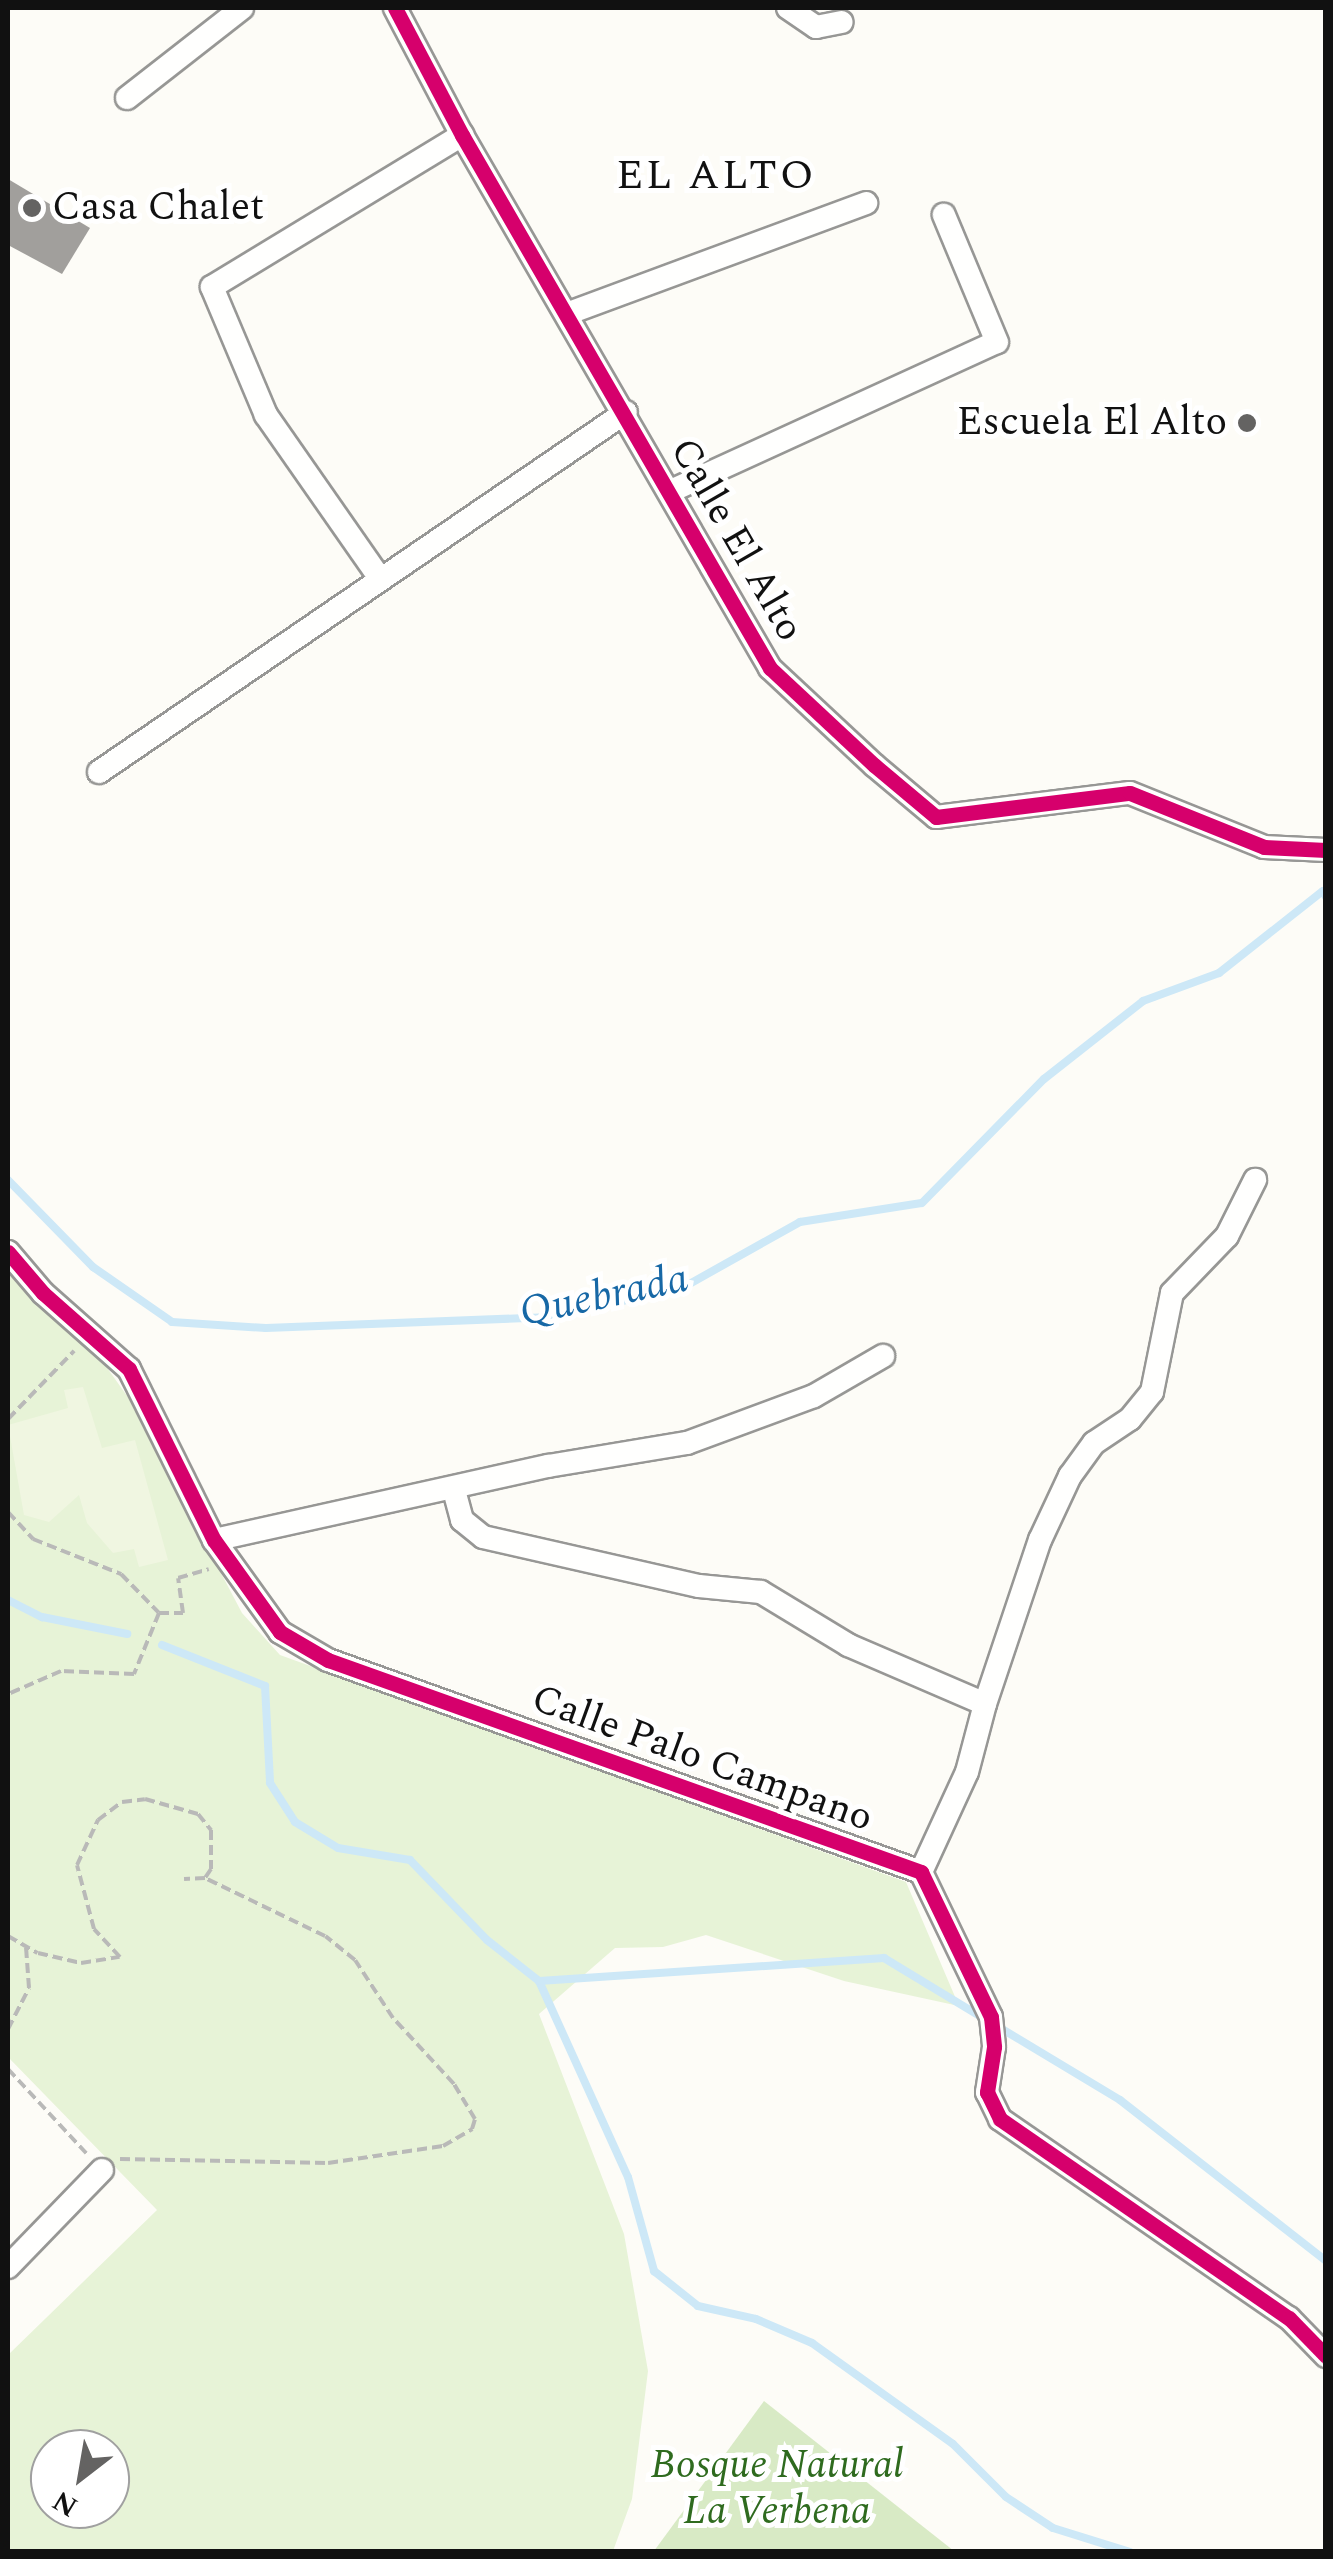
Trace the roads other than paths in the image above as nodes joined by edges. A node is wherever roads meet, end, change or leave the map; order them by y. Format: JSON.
{"nodes":[{"id":1,"x":242,"y":8,"type":"edge"},
{"id":2,"x":395,"y":8,"type":"edge"},
{"id":3,"x":788,"y":8,"type":"edge"},
{"id":4,"x":842,"y":22,"type":"dead end"},
{"id":5,"x":127,"y":98,"type":"dead end"},
{"id":6,"x":462,"y":135,"type":"junction"},
{"id":7,"x":866,"y":203,"type":"dead end"},
{"id":8,"x":944,"y":215,"type":"dead end"},
{"id":9,"x":569,"y":313,"type":"junction"},
{"id":10,"x":626,"y":412,"type":"junction"},
{"id":11,"x":671,"y":490,"type":"junction"},
{"id":12,"x":379,"y":577,"type":"junction"},
{"id":13,"x":99,"y":772,"type":"dead end"},
{"id":14,"x":1326,"y":850,"type":"edge"},
{"id":15,"x":1255,"y":1180,"type":"dead end"},
{"id":16,"x":8,"y":1252,"type":"edge"},
{"id":17,"x":883,"y":1356,"type":"dead end"},
{"id":18,"x":454,"y":1490,"type":"junction"},
{"id":19,"x":214,"y":1540,"type":"junction"},
{"id":20,"x":985,"y":1704,"type":"junction"},
{"id":21,"x":920,"y":1872,"type":"junction"},
{"id":22,"x":102,"y":2170,"type":"road end"},
{"id":23,"x":8,"y":2267,"type":"edge"},
{"id":24,"x":1326,"y":2356,"type":"edge"}],
"edges":[{"from":1,"to":5,"type":"street"},
{"from":2,"to":6,"type":"street","name":"Calle El Alto"},
{"from":3,"to":4,"type":"street"},
{"from":6,"to":9,"type":"street","name":"Calle El Alto"},
{"from":6,"to":12,"type":"street"},
{"from":7,"to":9,"type":"street"},
{"from":8,"to":11,"type":"street"},
{"from":9,"to":10,"type":"street","name":"Calle El Alto"},
{"from":10,"to":11,"type":"street","name":"Calle El Alto"},
{"from":10,"to":12,"type":"street"},
{"from":11,"to":14,"type":"street","name":"Calle El Alto"},
{"from":12,"to":13,"type":"street"},
{"from":15,"to":20,"type":"street"},
{"from":16,"to":19,"type":"street","name":"Calle Palo Campano"},
{"from":17,"to":18,"type":"street"},
{"from":18,"to":19,"type":"street"},
{"from":18,"to":20,"type":"street"},
{"from":19,"to":21,"type":"street","name":"Calle Palo Campano"},
{"from":20,"to":21,"type":"street"},
{"from":21,"to":24,"type":"street"},
{"from":22,"to":23,"type":"street"}]}
